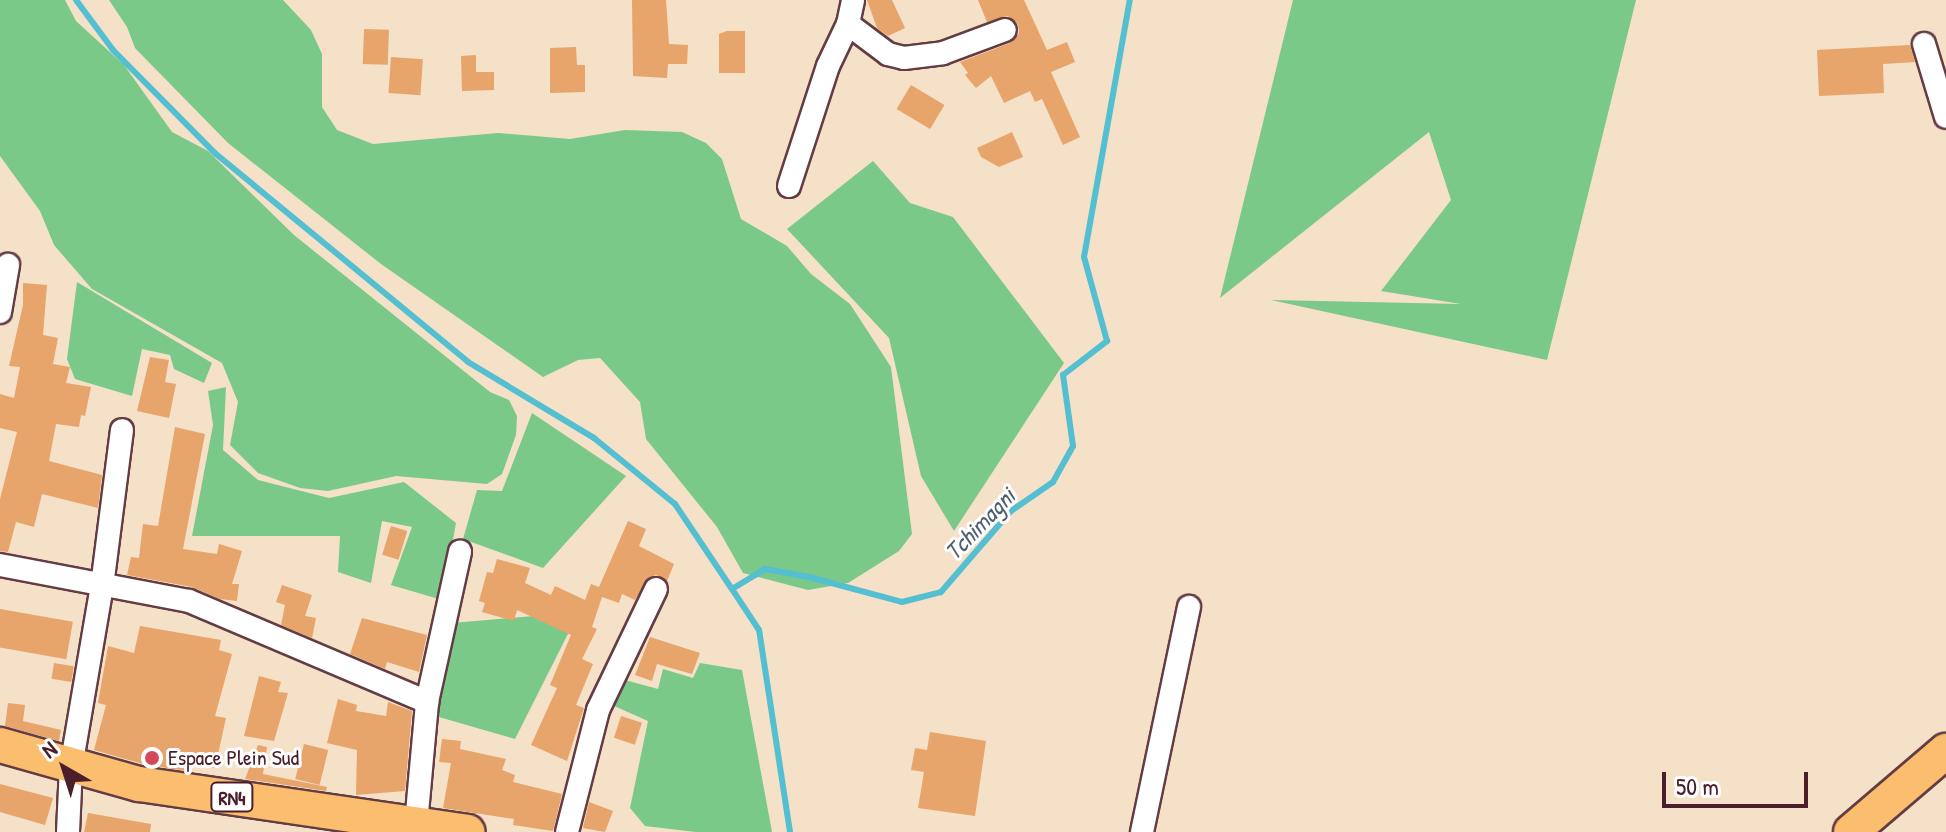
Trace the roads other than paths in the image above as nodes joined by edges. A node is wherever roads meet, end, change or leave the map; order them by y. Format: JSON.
{"nodes":[{"id":1,"x":853,"y":0,"type":"edge"},
{"id":2,"x":848,"y":24,"type":"junction"},
{"id":3,"x":1005,"y":30,"type":"dead end"},
{"id":4,"x":1924,"y":44,"type":"dead end"},
{"id":5,"x":1946,"y":117,"type":"edge"},
{"id":6,"x":789,"y":186,"type":"dead end"},
{"id":7,"x":8,"y":265,"type":"dead end"},
{"id":8,"x":0,"y":312,"type":"edge"},
{"id":9,"x":122,"y":430,"type":"dead end"},
{"id":10,"x":460,"y":552,"type":"dead end"},
{"id":11,"x":0,"y":565,"type":"edge"},
{"id":12,"x":102,"y":586,"type":"junction"},
{"id":13,"x":656,"y":589,"type":"dead end"},
{"id":14,"x":1189,"y":607,"type":"dead end"},
{"id":15,"x":427,"y":702,"type":"junction"},
{"id":16,"x":0,"y":745,"type":"edge"},
{"id":17,"x":1946,"y":751,"type":"edge"},
{"id":18,"x":71,"y":767,"type":"junction"},
{"id":19,"x":403,"y":826,"type":"edge"},
{"id":20,"x":68,"y":832,"type":"edge"},
{"id":21,"x":468,"y":832,"type":"edge"},
{"id":22,"x":567,"y":832,"type":"edge"},
{"id":23,"x":1142,"y":832,"type":"edge"},
{"id":24,"x":1851,"y":832,"type":"edge"}],
"edges":[{"from":1,"to":2,"type":"street"},
{"from":2,"to":3,"type":"street"},
{"from":2,"to":6,"type":"street"},
{"from":4,"to":5,"type":"street"},
{"from":7,"to":8,"type":"street"},
{"from":9,"to":12,"type":"street"},
{"from":10,"to":15,"type":"street"},
{"from":11,"to":12,"type":"street"},
{"from":12,"to":15,"type":"street"},
{"from":12,"to":18,"type":"street"},
{"from":13,"to":22,"type":"street"},
{"from":14,"to":23,"type":"street"},
{"from":15,"to":19,"type":"street"},
{"from":16,"to":18,"type":"highway","number":"RN4"},
{"from":17,"to":24,"type":"highway"},
{"from":18,"to":19,"type":"highway","number":"RN4"},
{"from":18,"to":20,"type":"street"},
{"from":19,"to":21,"type":"highway","number":"RN4"}]}
